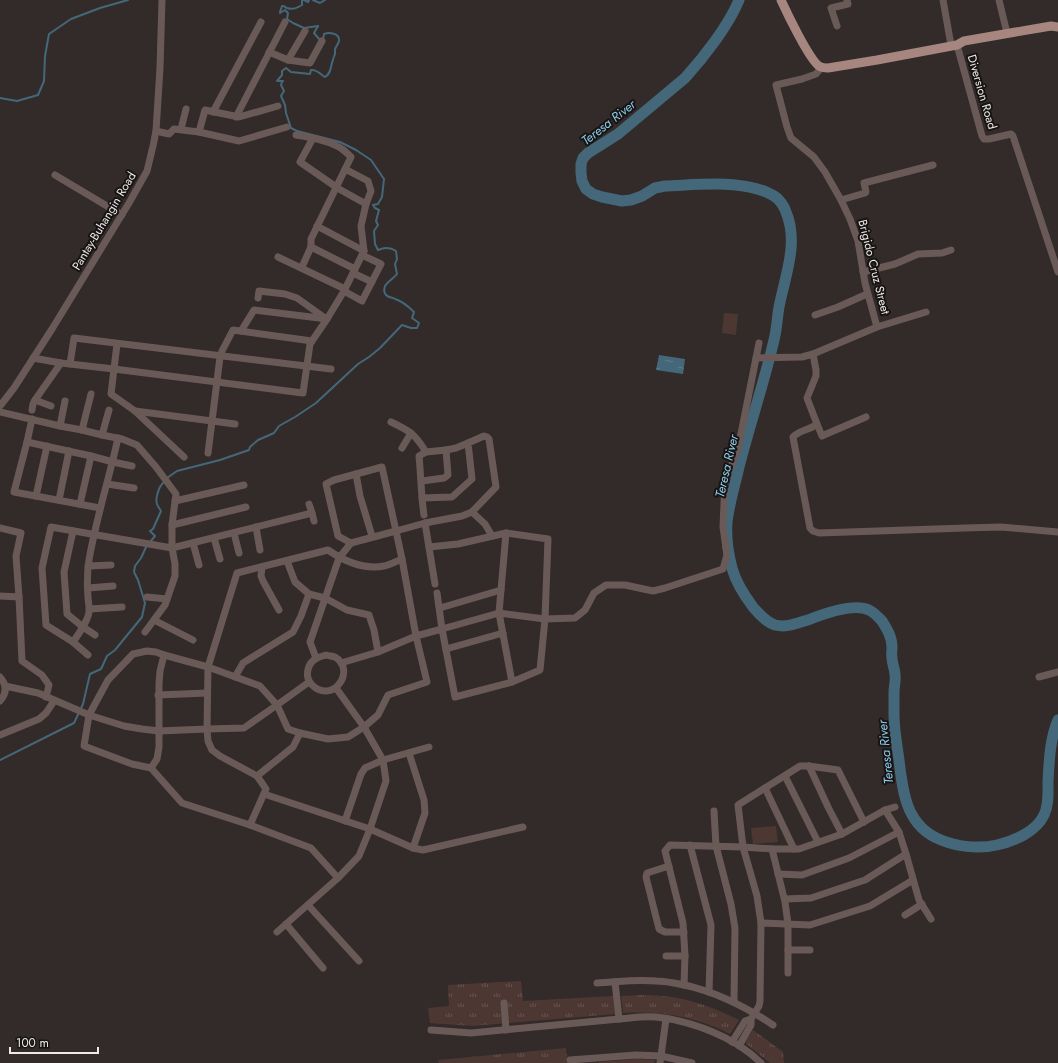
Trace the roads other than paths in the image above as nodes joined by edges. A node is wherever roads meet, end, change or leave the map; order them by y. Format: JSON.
{"nodes":[{"id":1,"x":162,"y":0,"type":"edge"},
{"id":2,"x":781,"y":0,"type":"edge"},
{"id":3,"x":848,"y":0,"type":"edge"},
{"id":4,"x":943,"y":0,"type":"edge"},
{"id":5,"x":999,"y":0,"type":"edge"},
{"id":6,"x":261,"y":22,"type":"dead end"},
{"id":7,"x":285,"y":22,"type":"dead end"},
{"id":8,"x":837,"y":26,"type":"dead end"},
{"id":9,"x":1058,"y":28,"type":"edge"},
{"id":10,"x":305,"y":31,"type":"dead end"},
{"id":11,"x":1007,"y":33,"type":"junction"},
{"id":12,"x":322,"y":41,"type":"dead end"},
{"id":13,"x":954,"y":45,"type":"junction"},
{"id":14,"x":269,"y":52,"type":"junction"},
{"id":15,"x":288,"y":60,"type":"junction"},
{"id":16,"x":822,"y":67,"type":"junction"},
{"id":17,"x":278,"y":106,"type":"dead end"},
{"id":18,"x":186,"y":109,"type":"dead end"},
{"id":19,"x":213,"y":112,"type":"junction"},
{"id":20,"x":236,"y":117,"type":"junction"},
{"id":21,"x":287,"y":128,"type":"dead end"},
{"id":22,"x":181,"y":129,"type":"junction"},
{"id":23,"x":156,"y":131,"type":"junction"},
{"id":24,"x":199,"y":132,"type":"junction"},
{"id":25,"x":296,"y":135,"type":"dead end"},
{"id":26,"x":313,"y":138,"type":"junction"},
{"id":27,"x":933,"y":165,"type":"dead end"},
{"id":28,"x":345,"y":168,"type":"junction"},
{"id":29,"x":54,"y":175,"type":"dead end"},
{"id":30,"x":336,"y":187,"type":"junction"},
{"id":31,"x":841,"y":200,"type":"junction"},
{"id":32,"x":366,"y":204,"type":"junction"},
{"id":33,"x":122,"y":215,"type":"junction"},
{"id":34,"x":317,"y":226,"type":"junction"},
{"id":35,"x":311,"y":247,"type":"junction"},
{"id":36,"x":951,"y":250,"type":"dead end"},
{"id":37,"x":363,"y":253,"type":"junction"},
{"id":38,"x":278,"y":256,"type":"dead end"},
{"id":39,"x":302,"y":267,"type":"junction"},
{"id":40,"x":354,"y":271,"type":"junction"},
{"id":41,"x":863,"y":272,"type":"junction"},
{"id":42,"x":1058,"y":272,"type":"edge"},
{"id":43,"x":372,"y":282,"type":"junction"},
{"id":44,"x":345,"y":290,"type":"junction"},
{"id":45,"x":867,"y":294,"type":"junction"},
{"id":46,"x":258,"y":298,"type":"dead end"},
{"id":47,"x":926,"y":312,"type":"dead end"},
{"id":48,"x":815,"y":315,"type":"dead end"},
{"id":49,"x":327,"y":319,"type":"junction"},
{"id":50,"x":877,"y":327,"type":"junction"},
{"id":51,"x":241,"y":331,"type":"junction"},
{"id":52,"x":312,"y":341,"type":"junction"},
{"id":53,"x":760,"y":343,"type":"dead end"},
{"id":54,"x":117,"y":344,"type":"junction"},
{"id":55,"x":813,"y":354,"type":"junction"},
{"id":56,"x":220,"y":357,"type":"junction"},
{"id":57,"x":33,"y":358,"type":"junction"},
{"id":58,"x":759,"y":358,"type":"junction"},
{"id":59,"x":61,"y":363,"type":"junction"},
{"id":60,"x":70,"y":364,"type":"junction"},
{"id":61,"x":307,"y":366,"type":"junction"},
{"id":62,"x":114,"y":369,"type":"junction"},
{"id":63,"x":331,"y":369,"type":"dead end"},
{"id":64,"x":217,"y":382,"type":"junction"},
{"id":65,"x":91,"y":394,"type":"dead end"},
{"id":66,"x":35,"y":400,"type":"junction"},
{"id":67,"x":66,"y":401,"type":"dead end"},
{"id":68,"x":0,"y":406,"type":"edge"},
{"id":69,"x":51,"y":406,"type":"dead end"},
{"id":70,"x":32,"y":410,"type":"dead end"},
{"id":71,"x":109,"y":410,"type":"dead end"},
{"id":72,"x":135,"y":411,"type":"junction"},
{"id":73,"x":0,"y":412,"type":"edge"},
{"id":74,"x":866,"y":418,"type":"dead end"},
{"id":75,"x":32,"y":419,"type":"junction"},
{"id":76,"x":212,"y":421,"type":"junction"},
{"id":77,"x":391,"y":422,"type":"dead end"},
{"id":78,"x":235,"y":424,"type":"dead end"},
{"id":79,"x":817,"y":424,"type":"junction"},
{"id":80,"x":60,"y":426,"type":"junction"},
{"id":81,"x":82,"y":430,"type":"junction"},
{"id":82,"x":411,"y":432,"type":"junction"},
{"id":83,"x":102,"y":435,"type":"junction"},
{"id":84,"x":118,"y":438,"type":"junction"},
{"id":85,"x":27,"y":442,"type":"junction"},
{"id":86,"x":468,"y":442,"type":"junction"},
{"id":87,"x":47,"y":446,"type":"junction"},
{"id":88,"x":402,"y":448,"type":"dead end"},
{"id":89,"x":446,"y":450,"type":"junction"},
{"id":90,"x":69,"y":451,"type":"junction"},
{"id":91,"x":426,"y":452,"type":"junction"},
{"id":92,"x":208,"y":453,"type":"dead end"},
{"id":93,"x":91,"y":456,"type":"junction"},
{"id":94,"x":184,"y":457,"type":"dead end"},
{"id":95,"x":113,"y":462,"type":"junction"},
{"id":96,"x":132,"y":466,"type":"dead end"},
{"id":97,"x":356,"y":474,"type":"junction"},
{"id":98,"x":422,"y":481,"type":"junction"},
{"id":99,"x":107,"y":484,"type":"junction"},
{"id":100,"x":244,"y":485,"type":"dead end"},
{"id":101,"x":134,"y":488,"type":"dead end"},
{"id":102,"x":36,"y":496,"type":"junction"},
{"id":103,"x":176,"y":498,"type":"junction"},
{"id":104,"x":422,"y":498,"type":"junction"},
{"id":105,"x":59,"y":500,"type":"junction"},
{"id":106,"x":80,"y":504,"type":"junction"},
{"id":107,"x":309,"y":504,"type":"dead end"},
{"id":108,"x":100,"y":508,"type":"junction"},
{"id":109,"x":246,"y":508,"type":"dead end"},
{"id":110,"x":472,"y":512,"type":"junction"},
{"id":111,"x":312,"y":513,"type":"junction"},
{"id":112,"x":424,"y":514,"type":"dead end"},
{"id":113,"x":314,"y":522,"type":"dead end"},
{"id":114,"x":425,"y":523,"type":"junction"},
{"id":115,"x":172,"y":525,"type":"junction"},
{"id":116,"x":256,"y":527,"type":"junction"},
{"id":117,"x":0,"y":528,"type":"edge"},
{"id":118,"x":73,"y":531,"type":"junction"},
{"id":119,"x":396,"y":531,"type":"junction"},
{"id":120,"x":1058,"y":532,"type":"edge"},
{"id":121,"x":234,"y":533,"type":"junction"},
{"id":122,"x":506,"y":533,"type":"junction"},
{"id":123,"x":94,"y":534,"type":"junction"},
{"id":124,"x":372,"y":536,"type":"junction"},
{"id":125,"x":492,"y":536,"type":"junction"},
{"id":126,"x":214,"y":538,"type":"junction"},
{"id":127,"x":193,"y":543,"type":"junction"},
{"id":128,"x":351,"y":543,"type":"junction"},
{"id":129,"x":429,"y":547,"type":"junction"},
{"id":130,"x":172,"y":548,"type":"junction"},
{"id":131,"x":260,"y":550,"type":"dead end"},
{"id":132,"x":239,"y":553,"type":"dead end"},
{"id":133,"x":339,"y":558,"type":"junction"},
{"id":134,"x":220,"y":559,"type":"dead end"},
{"id":135,"x":402,"y":559,"type":"junction"},
{"id":136,"x":286,"y":561,"type":"junction"},
{"id":137,"x":111,"y":565,"type":"dead end"},
{"id":138,"x":199,"y":565,"type":"dead end"},
{"id":139,"x":88,"y":566,"type":"junction"},
{"id":140,"x":262,"y":567,"type":"junction"},
{"id":141,"x":435,"y":584,"type":"dead end"},
{"id":142,"x":113,"y":586,"type":"dead end"},
{"id":143,"x":88,"y":588,"type":"junction"},
{"id":144,"x":501,"y":590,"type":"junction"},
{"id":145,"x":437,"y":593,"type":"dead end"},
{"id":146,"x":309,"y":594,"type":"junction"},
{"id":147,"x":0,"y":596,"type":"edge"},
{"id":148,"x":19,"y":597,"type":"junction"},
{"id":149,"x":147,"y":597,"type":"dead end"},
{"id":150,"x":325,"y":598,"type":"junction"},
{"id":151,"x":167,"y":599,"type":"junction"},
{"id":152,"x":122,"y":607,"type":"dead end"},
{"id":153,"x":440,"y":608,"type":"junction"},
{"id":154,"x":89,"y":609,"type":"junction"},
{"id":155,"x":279,"y":610,"type":"dead end"},
{"id":156,"x":499,"y":612,"type":"junction"},
{"id":157,"x":544,"y":619,"type":"junction"},
{"id":158,"x":154,"y":620,"type":"junction"},
{"id":159,"x":83,"y":627,"type":"junction"},
{"id":160,"x":442,"y":629,"type":"junction"},
{"id":161,"x":145,"y":632,"type":"dead end"},
{"id":162,"x":503,"y":633,"type":"junction"},
{"id":163,"x":94,"y":635,"type":"dead end"},
{"id":164,"x":416,"y":636,"type":"junction"},
{"id":165,"x":193,"y":640,"type":"dead end"},
{"id":166,"x":73,"y":642,"type":"junction"},
{"id":167,"x":446,"y":649,"type":"junction"},
{"id":168,"x":378,"y":652,"type":"junction"},
{"id":169,"x":88,"y":655,"type":"dead end"},
{"id":170,"x":164,"y":655,"type":"junction"},
{"id":171,"x":316,"y":658,"type":"junction"},
{"id":172,"x":341,"y":663,"type":"junction"},
{"id":173,"x":208,"y":667,"type":"junction"},
{"id":174,"x":1058,"y":672,"type":"edge"},
{"id":175,"x":0,"y":677,"type":"edge"},
{"id":176,"x":235,"y":677,"type":"junction"},
{"id":177,"x":1039,"y":677,"type":"dead end"},
{"id":178,"x":309,"y":682,"type":"junction"},
{"id":179,"x":512,"y":682,"type":"junction"},
{"id":180,"x":5,"y":686,"type":"junction"},
{"id":181,"x":336,"y":688,"type":"junction"},
{"id":182,"x":207,"y":693,"type":"junction"},
{"id":183,"x":158,"y":695,"type":"junction"},
{"id":184,"x":46,"y":697,"type":"junction"},
{"id":185,"x":0,"y":701,"type":"edge"},
{"id":186,"x":54,"y":701,"type":"junction"},
{"id":187,"x":278,"y":705,"type":"junction"},
{"id":188,"x":87,"y":714,"type":"junction"},
{"id":189,"x":364,"y":727,"type":"junction"},
{"id":190,"x":207,"y":730,"type":"junction"},
{"id":191,"x":159,"y":731,"type":"junction"},
{"id":192,"x":300,"y":733,"type":"junction"},
{"id":193,"x":0,"y":735,"type":"edge"},
{"id":194,"x":429,"y":747,"type":"dead end"},
{"id":195,"x":409,"y":753,"type":"junction"},
{"id":196,"x":383,"y":760,"type":"junction"},
{"id":197,"x":809,"y":766,"type":"junction"},
{"id":198,"x":151,"y":768,"type":"junction"},
{"id":199,"x":257,"y":776,"type":"junction"},
{"id":200,"x":785,"y":776,"type":"junction"},
{"id":201,"x":765,"y":788,"type":"junction"},
{"id":202,"x":264,"y":794,"type":"junction"},
{"id":203,"x":895,"y":806,"type":"dead end"},
{"id":204,"x":885,"y":810,"type":"junction"},
{"id":205,"x":714,"y":811,"type":"dead end"},
{"id":206,"x":345,"y":820,"type":"junction"},
{"id":207,"x":864,"y":822,"type":"junction"},
{"id":208,"x":250,"y":825,"type":"junction"},
{"id":209,"x":523,"y":826,"type":"dead end"},
{"id":210,"x":370,"y":829,"type":"junction"},
{"id":211,"x":899,"y":832,"type":"junction"},
{"id":212,"x":842,"y":834,"type":"junction"},
{"id":213,"x":818,"y":842,"type":"junction"},
{"id":214,"x":690,"y":845,"type":"junction"},
{"id":215,"x":716,"y":846,"type":"junction"},
{"id":216,"x":743,"y":847,"type":"junction"},
{"id":217,"x":413,"y":848,"type":"junction"},
{"id":218,"x":772,"y":849,"type":"junction"},
{"id":219,"x":794,"y":849,"type":"junction"},
{"id":220,"x":906,"y":854,"type":"junction"},
{"id":221,"x":669,"y":866,"type":"junction"},
{"id":222,"x":778,"y":874,"type":"junction"},
{"id":223,"x":338,"y":878,"type":"junction"},
{"id":224,"x":914,"y":880,"type":"junction"},
{"id":225,"x":785,"y":899,"type":"junction"},
{"id":226,"x":922,"y":904,"type":"junction"},
{"id":227,"x":308,"y":905,"type":"junction"},
{"id":228,"x":905,"y":915,"type":"dead end"},
{"id":229,"x":931,"y":919,"type":"dead end"},
{"id":230,"x":762,"y":923,"type":"junction"},
{"id":231,"x":286,"y":924,"type":"junction"},
{"id":232,"x":788,"y":924,"type":"junction"},
{"id":233,"x":277,"y":932,"type":"dead end"},
{"id":234,"x":684,"y":932,"type":"junction"},
{"id":235,"x":788,"y":950,"type":"junction"},
{"id":236,"x":810,"y":950,"type":"dead end"},
{"id":237,"x":666,"y":956,"type":"dead end"},
{"id":238,"x":685,"y":956,"type":"junction"},
{"id":239,"x":359,"y":961,"type":"dead end"},
{"id":240,"x":323,"y":968,"type":"dead end"},
{"id":241,"x":788,"y":973,"type":"dead end"},
{"id":242,"x":615,"y":982,"type":"junction"},
{"id":243,"x":597,"y":983,"type":"dead end"},
{"id":244,"x":684,"y":985,"type":"junction"},
{"id":245,"x":710,"y":992,"type":"junction"},
{"id":246,"x":734,"y":1002,"type":"junction"},
{"id":247,"x":504,"y":1003,"type":"dead end"},
{"id":248,"x":753,"y":1016,"type":"junction"},
{"id":249,"x":619,"y":1019,"type":"junction"},
{"id":250,"x":666,"y":1019,"type":"junction"},
{"id":251,"x":773,"y":1025,"type":"dead end"},
{"id":252,"x":431,"y":1030,"type":"dead end"},
{"id":253,"x":506,"y":1030,"type":"junction"},
{"id":254,"x":735,"y":1044,"type":"junction"},
{"id":255,"x":570,"y":1060,"type":"dead end"},
{"id":256,"x":660,"y":1060,"type":"edge"},
{"id":257,"x":593,"y":1061,"type":"edge"},
{"id":258,"x":692,"y":1063,"type":"edge"},
{"id":259,"x":761,"y":1063,"type":"edge"}],
"edges":[{"from":1,"to":23,"type":"street","name":"Pantay-Buhangin Road"},
{"from":2,"to":16,"type":"main road"},
{"from":3,"to":8,"type":"street"},
{"from":4,"to":13,"type":"street"},
{"from":5,"to":11,"type":"street"},
{"from":6,"to":19,"type":"street"},
{"from":7,"to":14,"type":"street"},
{"from":9,"to":11,"type":"main road"},
{"from":9,"to":13,"type":"main road"},
{"from":10,"to":15,"type":"street"},
{"from":11,"to":13,"type":"main road"},
{"from":12,"to":15,"type":"street"},
{"from":13,"to":16,"type":"main road"},
{"from":13,"to":42,"type":"street","name":"Diversion Road"},
{"from":14,"to":15,"type":"street"},
{"from":14,"to":20,"type":"street"},
{"from":16,"to":31,"type":"street","name":"Brigido Cruz Street"},
{"from":17,"to":20,"type":"street"},
{"from":18,"to":22,"type":"street"},
{"from":19,"to":20,"type":"street"},
{"from":19,"to":24,"type":"street"},
{"from":21,"to":24,"type":"street"},
{"from":22,"to":23,"type":"street"},
{"from":22,"to":24,"type":"street"},
{"from":23,"to":33,"type":"street","name":"Pantay-Buhangin Road"},
{"from":25,"to":26,"type":"street"},
{"from":26,"to":28,"type":"street"},
{"from":26,"to":30,"type":"street"},
{"from":27,"to":31,"type":"street"},
{"from":28,"to":30,"type":"street"},
{"from":28,"to":32,"type":"street"},
{"from":29,"to":33,"type":"street"},
{"from":30,"to":32,"type":"street"},
{"from":30,"to":34,"type":"street"},
{"from":31,"to":41,"type":"street","name":"Brigido Cruz Street"},
{"from":32,"to":37,"type":"street"},
{"from":33,"to":57,"type":"street","name":"Pantay-Buhangin Road"},
{"from":34,"to":35,"type":"street"},
{"from":34,"to":37,"type":"street"},
{"from":35,"to":39,"type":"street"},
{"from":35,"to":40,"type":"street"},
{"from":36,"to":41,"type":"street"},
{"from":37,"to":40,"type":"street"},
{"from":37,"to":43,"type":"street"},
{"from":38,"to":39,"type":"street"},
{"from":39,"to":44,"type":"street"},
{"from":40,"to":43,"type":"street"},
{"from":40,"to":44,"type":"street"},
{"from":41,"to":45,"type":"street","name":"Brigido Cruz Street"},
{"from":43,"to":44,"type":"street"},
{"from":44,"to":49,"type":"street"},
{"from":45,"to":48,"type":"street"},
{"from":45,"to":50,"type":"street","name":"Brigido Cruz Street"},
{"from":46,"to":49,"type":"street"},
{"from":47,"to":50,"type":"street"},
{"from":49,"to":51,"type":"street"},
{"from":49,"to":52,"type":"street"},
{"from":50,"to":55,"type":"street","name":"Brigido Cruz Street"},
{"from":51,"to":52,"type":"street"},
{"from":51,"to":56,"type":"street"},
{"from":52,"to":61,"type":"street"},
{"from":53,"to":58,"type":"street"},
{"from":54,"to":56,"type":"street"},
{"from":54,"to":60,"type":"street"},
{"from":54,"to":62,"type":"street"},
{"from":55,"to":58,"type":"street","name":"Brigido Cruz Street"},
{"from":55,"to":79,"type":"street"},
{"from":56,"to":61,"type":"street"},
{"from":56,"to":64,"type":"street"},
{"from":57,"to":59,"type":"street"},
{"from":57,"to":68,"type":"street","name":"Pantay-Buhangin Road"},
{"from":58,"to":157,"type":"street"},
{"from":59,"to":60,"type":"street"},
{"from":59,"to":66,"type":"street"},
{"from":60,"to":62,"type":"street"},
{"from":61,"to":63,"type":"street"},
{"from":61,"to":64,"type":"street"},
{"from":62,"to":64,"type":"street"},
{"from":62,"to":72,"type":"street"},
{"from":64,"to":76,"type":"street"},
{"from":65,"to":81,"type":"street"},
{"from":66,"to":69,"type":"street"},
{"from":66,"to":70,"type":"street"},
{"from":67,"to":80,"type":"street"},
{"from":71,"to":83,"type":"street"},
{"from":72,"to":76,"type":"street"},
{"from":72,"to":94,"type":"street"},
{"from":73,"to":75,"type":"street"},
{"from":74,"to":79,"type":"street"},
{"from":75,"to":80,"type":"street"},
{"from":75,"to":85,"type":"street"},
{"from":76,"to":78,"type":"street"},
{"from":76,"to":92,"type":"street"},
{"from":77,"to":82,"type":"street"},
{"from":79,"to":120,"type":"street"},
{"from":80,"to":81,"type":"street"},
{"from":81,"to":83,"type":"street"},
{"from":82,"to":88,"type":"street"},
{"from":82,"to":91,"type":"street"},
{"from":83,"to":84,"type":"street"},
{"from":84,"to":95,"type":"street"},
{"from":84,"to":103,"type":"street"},
{"from":85,"to":87,"type":"street"},
{"from":85,"to":102,"type":"street"},
{"from":86,"to":89,"type":"street"},
{"from":86,"to":104,"type":"street"},
{"from":86,"to":110,"type":"street"},
{"from":87,"to":90,"type":"street"},
{"from":87,"to":102,"type":"street"},
{"from":89,"to":91,"type":"street"},
{"from":89,"to":98,"type":"street"},
{"from":90,"to":93,"type":"street"},
{"from":90,"to":105,"type":"street"},
{"from":91,"to":98,"type":"street"},
{"from":93,"to":95,"type":"street"},
{"from":93,"to":106,"type":"street"},
{"from":95,"to":96,"type":"street"},
{"from":95,"to":99,"type":"street"},
{"from":97,"to":119,"type":"street"},
{"from":97,"to":124,"type":"street"},
{"from":97,"to":128,"type":"street"},
{"from":98,"to":104,"type":"street"},
{"from":99,"to":101,"type":"street"},
{"from":99,"to":108,"type":"street"},
{"from":100,"to":103,"type":"street"},
{"from":102,"to":105,"type":"street"},
{"from":103,"to":115,"type":"street"},
{"from":104,"to":112,"type":"street"},
{"from":105,"to":106,"type":"street"},
{"from":106,"to":108,"type":"street"},
{"from":107,"to":111,"type":"street"},
{"from":108,"to":123,"type":"street"},
{"from":109,"to":115,"type":"street"},
{"from":110,"to":114,"type":"street"},
{"from":110,"to":125,"type":"street"},
{"from":111,"to":113,"type":"street"},
{"from":111,"to":116,"type":"street"},
{"from":114,"to":119,"type":"street"},
{"from":114,"to":129,"type":"street"},
{"from":115,"to":130,"type":"street"},
{"from":116,"to":121,"type":"street"},
{"from":116,"to":131,"type":"street"},
{"from":117,"to":148,"type":"street"},
{"from":118,"to":123,"type":"street"},
{"from":118,"to":159,"type":"street"},
{"from":118,"to":166,"type":"street"},
{"from":119,"to":124,"type":"street"},
{"from":119,"to":135,"type":"street"},
{"from":121,"to":126,"type":"street"},
{"from":121,"to":132,"type":"street"},
{"from":122,"to":125,"type":"street"},
{"from":122,"to":144,"type":"street"},
{"from":122,"to":157,"type":"street"},
{"from":123,"to":130,"type":"street"},
{"from":123,"to":139,"type":"street"},
{"from":124,"to":128,"type":"street"},
{"from":125,"to":129,"type":"street"},
{"from":126,"to":127,"type":"street"},
{"from":126,"to":134,"type":"street"},
{"from":127,"to":130,"type":"street"},
{"from":127,"to":138,"type":"street"},
{"from":128,"to":133,"type":"street"},
{"from":129,"to":141,"type":"street"},
{"from":130,"to":151,"type":"street"},
{"from":133,"to":135,"type":"street"},
{"from":133,"to":136,"type":"street"},
{"from":133,"to":150,"type":"street"},
{"from":135,"to":164,"type":"street"},
{"from":136,"to":140,"type":"street"},
{"from":136,"to":146,"type":"street"},
{"from":137,"to":139,"type":"street"},
{"from":139,"to":143,"type":"street"},
{"from":140,"to":155,"type":"street"},
{"from":140,"to":173,"type":"street"},
{"from":142,"to":143,"type":"street"},
{"from":143,"to":154,"type":"street"},
{"from":144,"to":153,"type":"street"},
{"from":144,"to":156,"type":"street"},
{"from":145,"to":153,"type":"street"},
{"from":146,"to":150,"type":"street"},
{"from":146,"to":176,"type":"street"},
{"from":147,"to":148,"type":"street"},
{"from":148,"to":184,"type":"street"},
{"from":149,"to":151,"type":"street"},
{"from":150,"to":168,"type":"street"},
{"from":150,"to":171,"type":"street"},
{"from":151,"to":158,"type":"street"},
{"from":152,"to":154,"type":"street"},
{"from":153,"to":160,"type":"street"},
{"from":154,"to":159,"type":"street"},
{"from":156,"to":157,"type":"street"},
{"from":156,"to":160,"type":"street"},
{"from":156,"to":162,"type":"street"},
{"from":157,"to":179,"type":"street"},
{"from":158,"to":161,"type":"street"},
{"from":158,"to":165,"type":"street"},
{"from":159,"to":163,"type":"street"},
{"from":159,"to":166,"type":"street"},
{"from":160,"to":164,"type":"street"},
{"from":160,"to":167,"type":"street"},
{"from":162,"to":167,"type":"street"},
{"from":162,"to":179,"type":"street"},
{"from":164,"to":168,"type":"street"},
{"from":164,"to":189,"type":"street"},
{"from":166,"to":169,"type":"street"},
{"from":167,"to":179,"type":"street"},
{"from":168,"to":172,"type":"street"},
{"from":170,"to":173,"type":"street"},
{"from":170,"to":183,"type":"street"},
{"from":170,"to":188,"type":"street"},
{"from":171,"to":172,"type":"street"},
{"from":171,"to":178,"type":"street"},
{"from":172,"to":181,"type":"street"},
{"from":173,"to":176,"type":"street"},
{"from":173,"to":182,"type":"street"},
{"from":174,"to":177,"type":"street"},
{"from":175,"to":180,"type":"street"},
{"from":176,"to":187,"type":"street"},
{"from":178,"to":181,"type":"street"},
{"from":178,"to":187,"type":"street"},
{"from":180,"to":184,"type":"street"},
{"from":180,"to":185,"type":"street"},
{"from":181,"to":189,"type":"street"},
{"from":182,"to":183,"type":"street"},
{"from":182,"to":190,"type":"street"},
{"from":183,"to":191,"type":"street"},
{"from":184,"to":186,"type":"street"},
{"from":186,"to":188,"type":"street"},
{"from":186,"to":193,"type":"street"},
{"from":187,"to":190,"type":"street"},
{"from":187,"to":192,"type":"street"},
{"from":188,"to":191,"type":"street"},
{"from":188,"to":198,"type":"street"},
{"from":189,"to":192,"type":"street"},
{"from":189,"to":196,"type":"street"},
{"from":190,"to":191,"type":"street"},
{"from":190,"to":199,"type":"street"},
{"from":191,"to":198,"type":"street"},
{"from":192,"to":199,"type":"street"},
{"from":194,"to":195,"type":"street"},
{"from":195,"to":196,"type":"street"},
{"from":195,"to":217,"type":"street"},
{"from":196,"to":206,"type":"street"},
{"from":196,"to":210,"type":"street"},
{"from":197,"to":200,"type":"street"},
{"from":197,"to":207,"type":"street"},
{"from":197,"to":212,"type":"street"},
{"from":198,"to":208,"type":"street"},
{"from":199,"to":202,"type":"street"},
{"from":200,"to":201,"type":"street"},
{"from":200,"to":213,"type":"street"},
{"from":201,"to":216,"type":"street"},
{"from":201,"to":219,"type":"street"},
{"from":202,"to":206,"type":"street"},
{"from":202,"to":208,"type":"street"},
{"from":203,"to":204,"type":"street"},
{"from":204,"to":207,"type":"street"},
{"from":204,"to":211,"type":"street"},
{"from":205,"to":215,"type":"street"},
{"from":206,"to":210,"type":"street"},
{"from":207,"to":212,"type":"street"},
{"from":208,"to":223,"type":"street"},
{"from":209,"to":217,"type":"street"},
{"from":210,"to":217,"type":"street"},
{"from":210,"to":223,"type":"street"},
{"from":211,"to":220,"type":"street"},
{"from":211,"to":222,"type":"street"},
{"from":212,"to":213,"type":"street"},
{"from":213,"to":219,"type":"street"},
{"from":214,"to":215,"type":"street"},
{"from":214,"to":221,"type":"street"},
{"from":214,"to":245,"type":"street"},
{"from":215,"to":216,"type":"street"},
{"from":215,"to":246,"type":"street"},
{"from":216,"to":218,"type":"street"},
{"from":216,"to":230,"type":"street"},
{"from":218,"to":219,"type":"street"},
{"from":218,"to":222,"type":"street"},
{"from":220,"to":224,"type":"street"},
{"from":220,"to":225,"type":"street"},
{"from":221,"to":234,"type":"street"},
{"from":221,"to":234,"type":"street"},
{"from":222,"to":225,"type":"street"},
{"from":223,"to":227,"type":"street"},
{"from":224,"to":226,"type":"street"},
{"from":224,"to":232,"type":"street"},
{"from":225,"to":232,"type":"street"},
{"from":226,"to":228,"type":"street"},
{"from":226,"to":229,"type":"street"},
{"from":227,"to":231,"type":"street"},
{"from":227,"to":239,"type":"street"},
{"from":230,"to":232,"type":"street"},
{"from":230,"to":248,"type":"street"},
{"from":231,"to":233,"type":"street"},
{"from":231,"to":240,"type":"street"},
{"from":232,"to":235,"type":"street"},
{"from":234,"to":238,"type":"street"},
{"from":235,"to":236,"type":"street"},
{"from":235,"to":241,"type":"street"},
{"from":237,"to":238,"type":"street"},
{"from":238,"to":244,"type":"street"},
{"from":242,"to":243,"type":"street"},
{"from":242,"to":244,"type":"street"},
{"from":242,"to":249,"type":"street"},
{"from":244,"to":245,"type":"street"},
{"from":245,"to":246,"type":"street"},
{"from":246,"to":248,"type":"street"},
{"from":247,"to":253,"type":"street"},
{"from":248,"to":251,"type":"street"},
{"from":248,"to":254,"type":"street"},
{"from":249,"to":250,"type":"street"},
{"from":249,"to":253,"type":"street"},
{"from":250,"to":254,"type":"street"},
{"from":250,"to":256,"type":"street"},
{"from":252,"to":253,"type":"street"},
{"from":254,"to":259,"type":"street"},
{"from":255,"to":257,"type":"street"},
{"from":256,"to":257,"type":"street"},
{"from":256,"to":258,"type":"street"}]}
